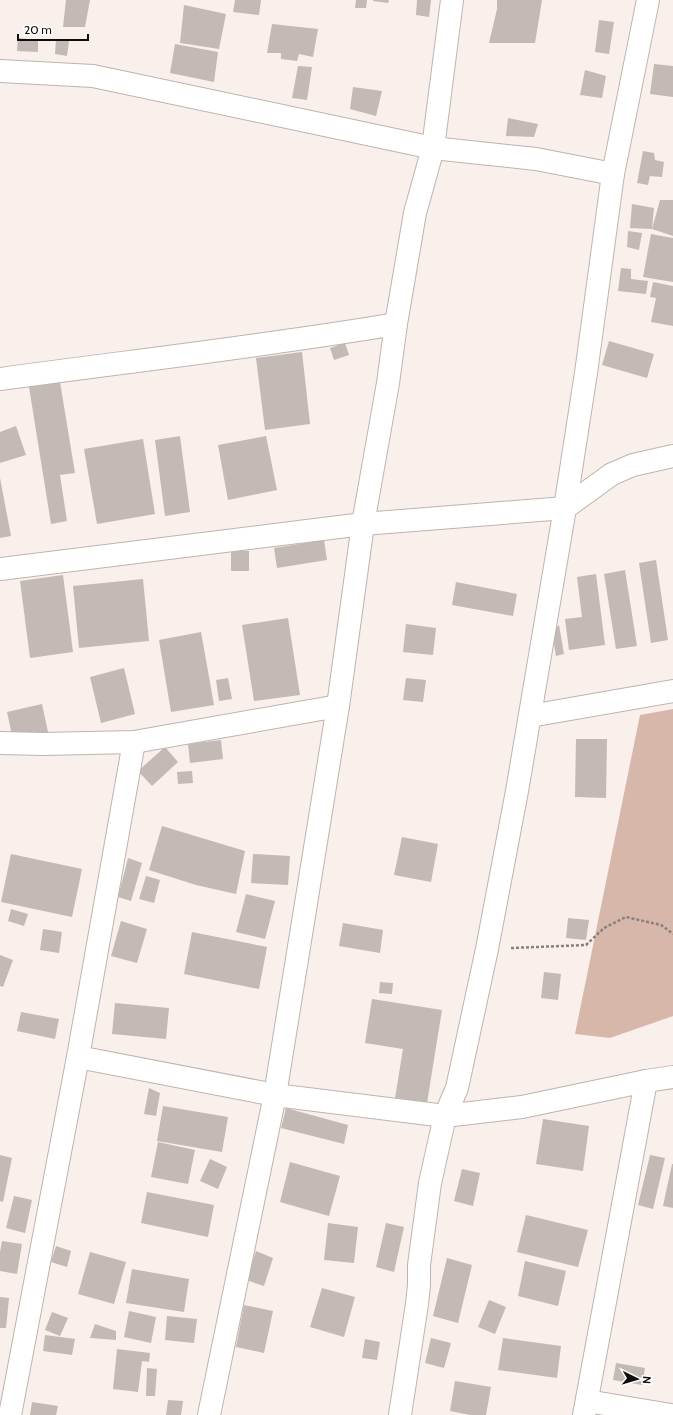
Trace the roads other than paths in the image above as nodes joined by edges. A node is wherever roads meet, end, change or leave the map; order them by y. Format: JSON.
{"nodes":[{"id":1,"x":452,"y":0,"type":"edge"},
{"id":2,"x":648,"y":0,"type":"edge"},
{"id":3,"x":0,"y":71,"type":"edge"},
{"id":4,"x":433,"y":148,"type":"junction"},
{"id":5,"x":613,"y":174,"type":"junction"},
{"id":6,"x":396,"y":324,"type":"junction"},
{"id":7,"x":0,"y":379,"type":"edge"},
{"id":8,"x":673,"y":456,"type":"edge"},
{"id":9,"x":565,"y":508,"type":"junction"},
{"id":10,"x":363,"y":524,"type":"junction"},
{"id":11,"x":0,"y":570,"type":"edge"},
{"id":12,"x":673,"y":691,"type":"edge"},
{"id":13,"x":338,"y":706,"type":"junction"},
{"id":14,"x":530,"y":716,"type":"junction"},
{"id":15,"x":134,"y":742,"type":"junction"},
{"id":16,"x":0,"y":743,"type":"edge"},
{"id":17,"x":78,"y":1057,"type":"junction"},
{"id":18,"x":673,"y":1077,"type":"edge"},
{"id":19,"x":646,"y":1081,"type":"junction"},
{"id":20,"x":275,"y":1095,"type":"junction"},
{"id":21,"x":445,"y":1116,"type":"junction"},
{"id":22,"x":586,"y":1408,"type":"edge"},
{"id":23,"x":10,"y":1415,"type":"edge"},
{"id":24,"x":209,"y":1415,"type":"edge"},
{"id":25,"x":400,"y":1415,"type":"edge"},
{"id":26,"x":671,"y":1415,"type":"edge"}],
"edges":[{"from":1,"to":4,"type":"street"},
{"from":2,"to":5,"type":"street"},
{"from":3,"to":4,"type":"street"},
{"from":4,"to":5,"type":"street"},
{"from":4,"to":6,"type":"street"},
{"from":5,"to":9,"type":"street"},
{"from":6,"to":7,"type":"street"},
{"from":6,"to":10,"type":"street"},
{"from":8,"to":9,"type":"street"},
{"from":9,"to":10,"type":"street"},
{"from":9,"to":14,"type":"street"},
{"from":10,"to":11,"type":"street"},
{"from":10,"to":13,"type":"street"},
{"from":12,"to":14,"type":"street"},
{"from":13,"to":15,"type":"street"},
{"from":13,"to":20,"type":"street"},
{"from":14,"to":21,"type":"street"},
{"from":15,"to":16,"type":"street"},
{"from":15,"to":17,"type":"street"},
{"from":17,"to":20,"type":"street"},
{"from":17,"to":23,"type":"street"},
{"from":18,"to":19,"type":"street"},
{"from":19,"to":21,"type":"street"},
{"from":19,"to":22,"type":"street"},
{"from":20,"to":21,"type":"street"},
{"from":20,"to":24,"type":"street"},
{"from":21,"to":25,"type":"street"},
{"from":22,"to":26,"type":"street"}]}
